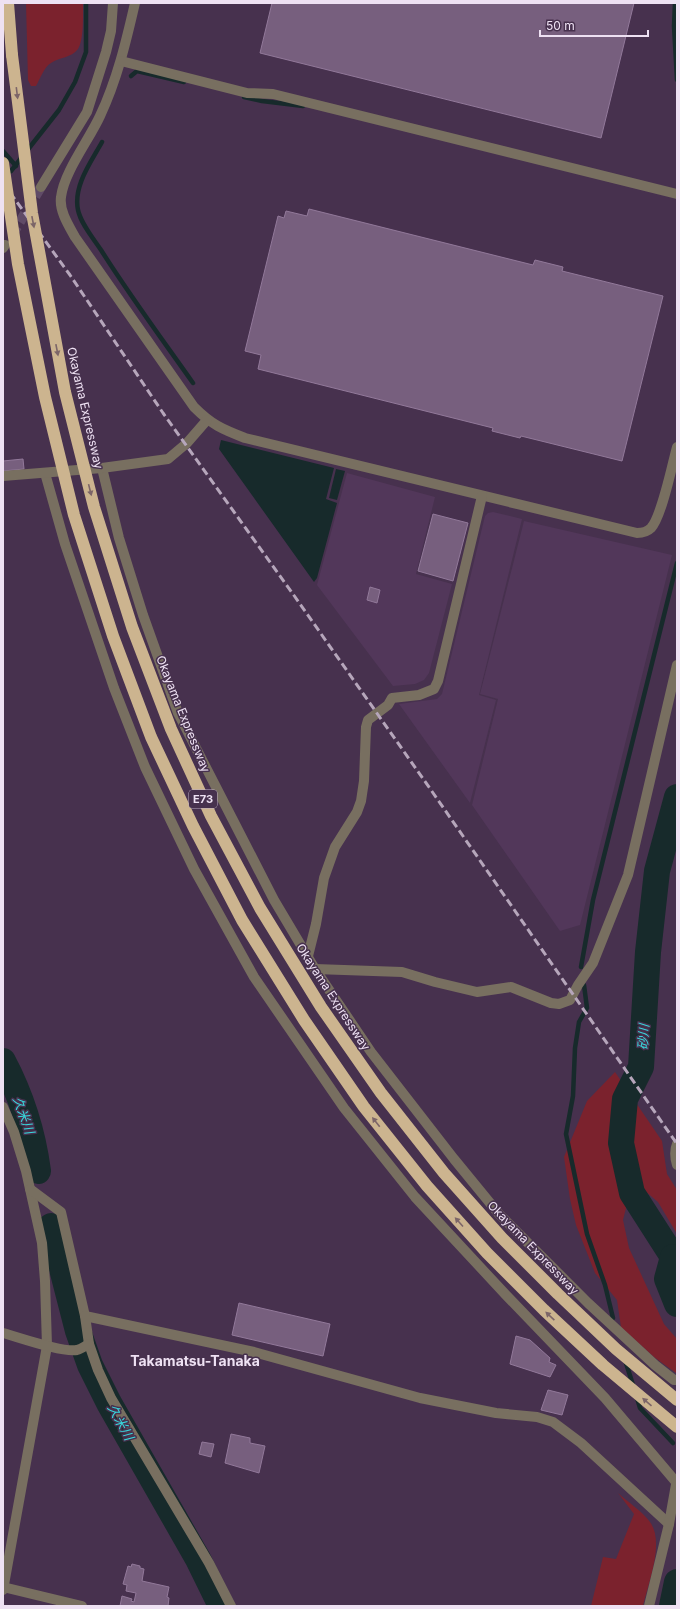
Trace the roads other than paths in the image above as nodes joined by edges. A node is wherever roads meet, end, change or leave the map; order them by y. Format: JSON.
{"nodes":[{"id":1,"x":8,"y":3,"type":"edge"},
{"id":2,"x":113,"y":3,"type":"edge"},
{"id":3,"x":135,"y":3,"type":"edge"},
{"id":4,"x":121,"y":61,"type":"junction"},
{"id":5,"x":3,"y":162,"type":"edge"},
{"id":6,"x":41,"y":187,"type":"tunnel mouth"},
{"id":7,"x":677,"y":194,"type":"edge"},
{"id":8,"x":207,"y":420,"type":"junction"},
{"id":9,"x":677,"y":447,"type":"edge"},
{"id":10,"x":102,"y":468,"type":"junction"},
{"id":11,"x":45,"y":473,"type":"junction"},
{"id":12,"x":3,"y":476,"type":"edge"},
{"id":13,"x":482,"y":496,"type":"junction"},
{"id":14,"x":677,"y":666,"type":"edge"},
{"id":15,"x":673,"y":706,"type":"edge"},
{"id":16,"x":308,"y":956,"type":"junction"},
{"id":17,"x":315,"y":968,"type":"junction"},
{"id":18,"x":3,"y":1107,"type":"edge"},
{"id":19,"x":677,"y":1144,"type":"edge"},
{"id":20,"x":677,"y":1165,"type":"edge"},
{"id":21,"x":30,"y":1188,"type":"junction"},
{"id":22,"x":85,"y":1316,"type":"junction"},
{"id":23,"x":3,"y":1333,"type":"edge"},
{"id":24,"x":47,"y":1346,"type":"junction"},
{"id":25,"x":84,"y":1347,"type":"junction"},
{"id":26,"x":677,"y":1380,"type":"edge"},
{"id":27,"x":677,"y":1400,"type":"edge"},
{"id":28,"x":677,"y":1427,"type":"edge"},
{"id":29,"x":677,"y":1480,"type":"edge"},
{"id":30,"x":669,"y":1524,"type":"junction"},
{"id":31,"x":3,"y":1588,"type":"edge"},
{"id":32,"x":82,"y":1606,"type":"edge"},
{"id":33,"x":232,"y":1606,"type":"edge"},
{"id":34,"x":649,"y":1606,"type":"edge"}],
"edges":[{"from":1,"to":27,"type":"highway","name":"Okayama Expressway","number":"E73","one_way":true,"bridge":true},
{"from":2,"to":6,"type":"street"},
{"from":3,"to":4,"type":"street"},
{"from":4,"to":7,"type":"street"},
{"from":4,"to":8,"type":"street"},
{"from":28,"to":5,"type":"highway","number":"E73","one_way":true,"bridge":true},
{"from":8,"to":10,"type":"street"},
{"from":8,"to":13,"type":"street"},
{"from":9,"to":13,"type":"street"},
{"from":10,"to":11,"type":"street"},
{"from":10,"to":16,"type":"street"},
{"from":11,"to":12,"type":"street"},
{"from":11,"to":29,"type":"street"},
{"from":13,"to":16,"type":"street"},
{"from":14,"to":15,"type":"street"},
{"from":15,"to":17,"type":"street"},
{"from":16,"to":17,"type":"street"},
{"from":17,"to":26,"type":"street"},
{"from":18,"to":21,"type":"street"},
{"from":19,"to":20,"type":"street"},
{"from":21,"to":22,"type":"street"},
{"from":21,"to":24,"type":"street"},
{"from":22,"to":25,"type":"street"},
{"from":22,"to":30,"type":"street"},
{"from":23,"to":24,"type":"street"},
{"from":24,"to":25,"type":"street"},
{"from":24,"to":31,"type":"street"},
{"from":25,"to":33,"type":"street"},
{"from":29,"to":30,"type":"street"},
{"from":30,"to":34,"type":"street"},
{"from":31,"to":32,"type":"street"}]}
